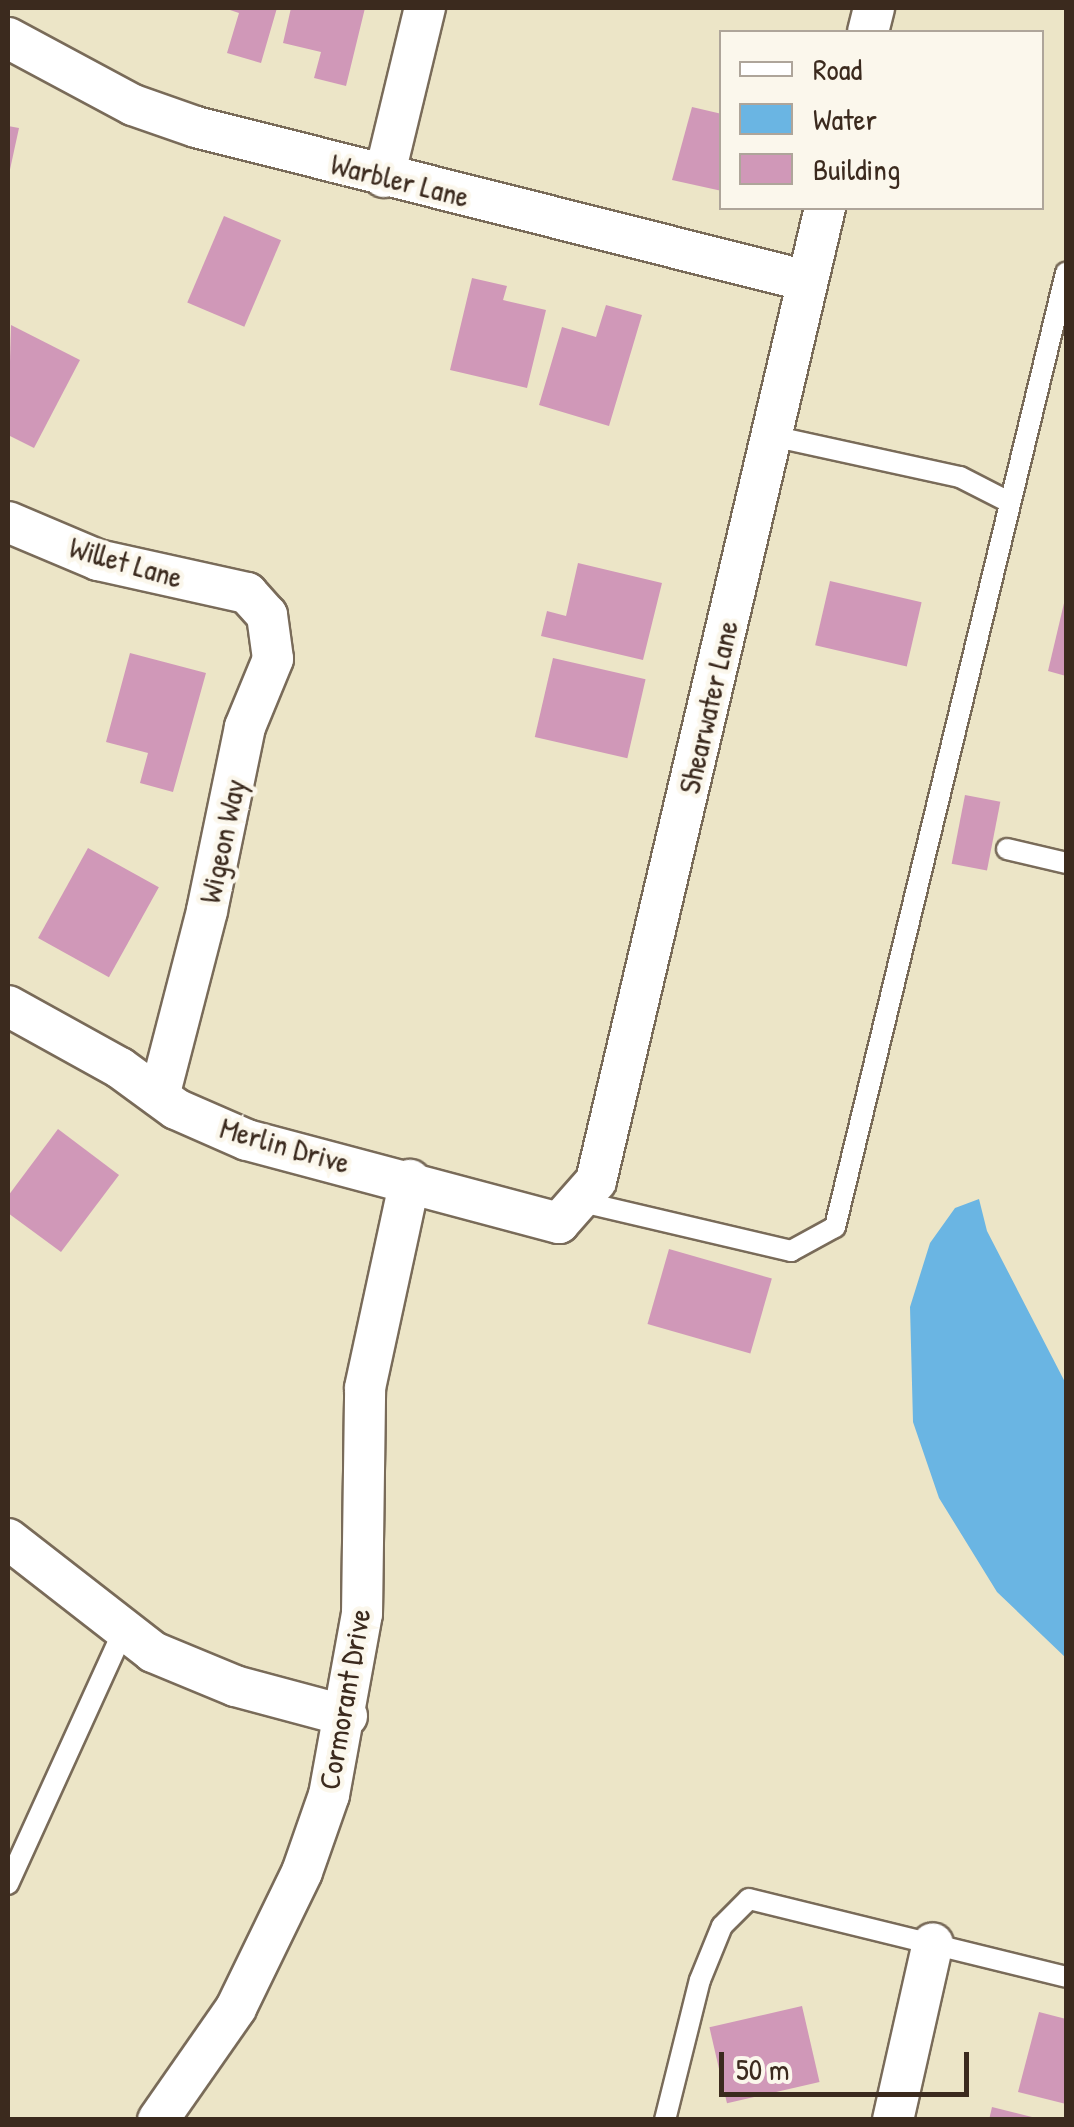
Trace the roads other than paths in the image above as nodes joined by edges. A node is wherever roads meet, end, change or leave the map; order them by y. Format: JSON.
{"nodes":[{"id":1,"x":425,"y":8,"type":"edge"},
{"id":2,"x":8,"y":38,"type":"edge"},
{"id":3,"x":384,"y":176,"type":"junction"},
{"id":4,"x":824,"y":210,"type":"edge"},
{"id":5,"x":1066,"y":273,"type":"edge"},
{"id":6,"x":807,"y":280,"type":"junction"},
{"id":7,"x":772,"y":436,"type":"junction"},
{"id":8,"x":1007,"y":501,"type":"junction"},
{"id":9,"x":8,"y":522,"type":"edge"},
{"id":10,"x":247,"y":593,"type":"joint"},
{"id":11,"x":1008,"y":849,"type":"dead end"},
{"id":12,"x":1066,"y":863,"type":"edge"},
{"id":13,"x":8,"y":1006,"type":"edge"},
{"id":14,"x":158,"y":1096,"type":"junction"},
{"id":15,"x":410,"y":1180,"type":"junction"},
{"id":16,"x":578,"y":1201,"type":"junction"},
{"id":17,"x":8,"y":1539,"type":"edge"},
{"id":18,"x":122,"y":1634,"type":"junction"},
{"id":19,"x":346,"y":1716,"type":"junction"},
{"id":20,"x":8,"y":1884,"type":"edge"},
{"id":21,"x":932,"y":1943,"type":"junction"},
{"id":22,"x":1066,"y":1976,"type":"edge"},
{"id":23,"x":158,"y":2120,"type":"edge"},
{"id":24,"x":664,"y":2120,"type":"edge"},
{"id":25,"x":893,"y":2120,"type":"edge"}],
"edges":[{"from":1,"to":3,"type":"street"},
{"from":2,"to":3,"type":"street","name":"Warbler Lane"},
{"from":3,"to":6,"type":"street","name":"Warbler Lane"},
{"from":4,"to":6,"type":"street","name":"Shearwater Lane"},
{"from":5,"to":8,"type":"lane"},
{"from":6,"to":7,"type":"street","name":"Shearwater Lane"},
{"from":7,"to":8,"type":"lane"},
{"from":7,"to":16,"type":"street","name":"Shearwater Lane"},
{"from":8,"to":16,"type":"lane"},
{"from":9,"to":10,"type":"street","name":"Willet Lane"},
{"from":10,"to":14,"type":"street","name":"Wigeon Way"},
{"from":11,"to":12,"type":"lane"},
{"from":13,"to":14,"type":"street","name":"Merlin Drive"},
{"from":14,"to":15,"type":"street","name":"Merlin Drive"},
{"from":15,"to":16,"type":"street","name":"Merlin Drive"},
{"from":15,"to":19,"type":"street","name":"Cormorant Drive"},
{"from":17,"to":18,"type":"street"},
{"from":18,"to":19,"type":"street"},
{"from":18,"to":20,"type":"lane"},
{"from":19,"to":23,"type":"street","name":"Cormorant Drive"},
{"from":21,"to":22,"type":"lane"},
{"from":21,"to":24,"type":"lane"},
{"from":21,"to":25,"type":"street"}]}
